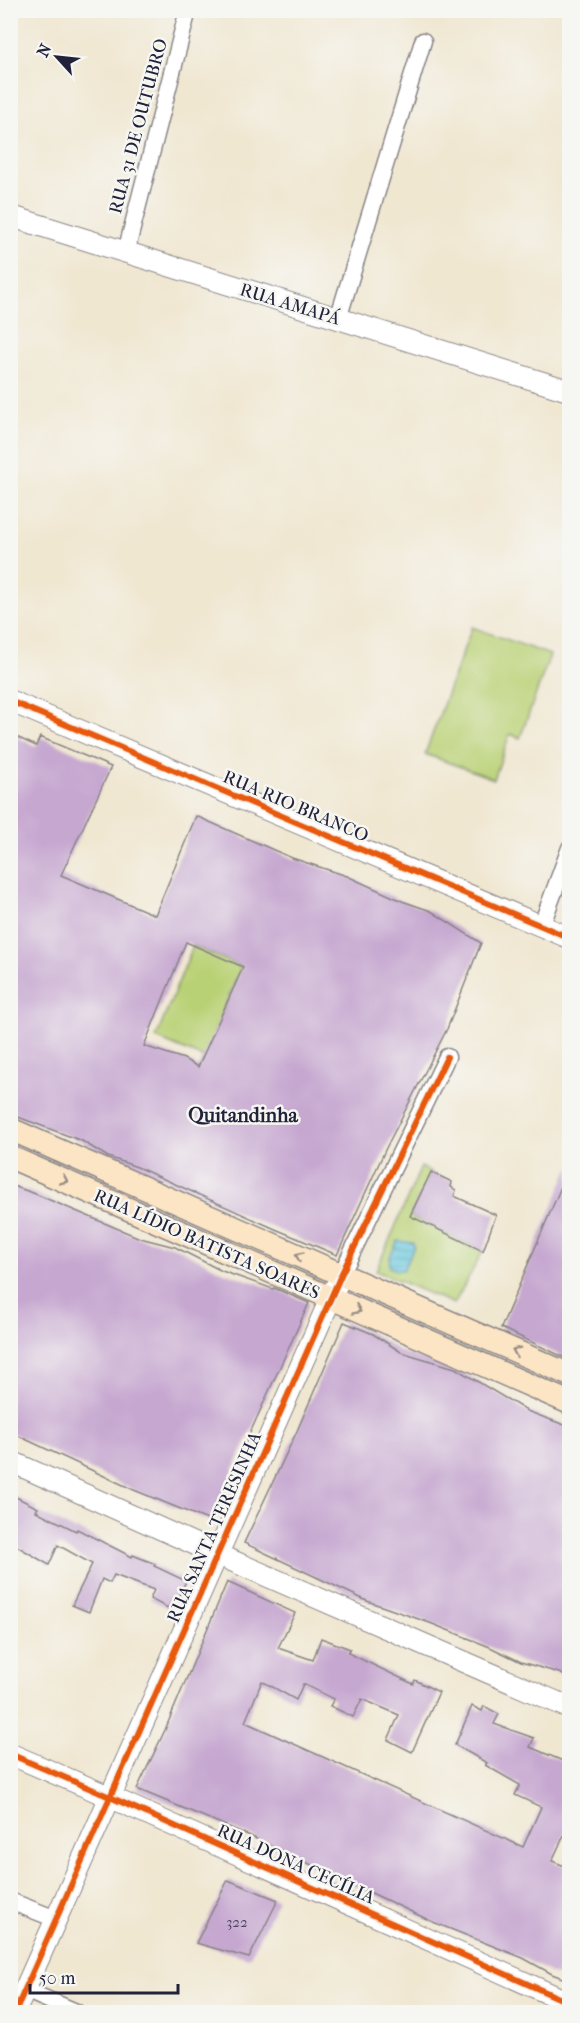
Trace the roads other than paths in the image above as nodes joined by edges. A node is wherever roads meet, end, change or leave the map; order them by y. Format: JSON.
{"nodes":[{"id":1,"x":189,"y":10,"type":"edge"},
{"id":2,"x":423,"y":41,"type":"dead end"},
{"id":3,"x":10,"y":216,"type":"edge"},
{"id":4,"x":126,"y":252,"type":"junction"},
{"id":5,"x":338,"y":319,"type":"junction"},
{"id":6,"x":570,"y":392,"type":"edge"},
{"id":7,"x":10,"y":702,"type":"edge"},
{"id":8,"x":570,"y":848,"type":"edge"},
{"id":9,"x":542,"y":927,"type":"junction"},
{"id":10,"x":570,"y":938,"type":"edge"},
{"id":11,"x":447,"y":1057,"type":"dead end"},
{"id":12,"x":10,"y":1129,"type":"edge"},
{"id":13,"x":10,"y":1156,"type":"edge"},
{"id":14,"x":121,"y":1178,"type":"junction"},
{"id":15,"x":112,"y":1201,"type":"junction"},
{"id":16,"x":341,"y":1275,"type":"junction"},
{"id":17,"x":331,"y":1299,"type":"junction"},
{"id":18,"x":561,"y":1371,"type":"edge"},
{"id":19,"x":541,"y":1391,"type":"junction"},
{"id":20,"x":570,"y":1403,"type":"edge"},
{"id":21,"x":10,"y":1461,"type":"edge"},
{"id":22,"x":219,"y":1555,"type":"junction"},
{"id":23,"x":570,"y":1708,"type":"edge"},
{"id":24,"x":10,"y":1754,"type":"edge"},
{"id":25,"x":110,"y":1797,"type":"junction"},
{"id":26,"x":10,"y":1901,"type":"edge"},
{"id":27,"x":56,"y":1919,"type":"junction"},
{"id":28,"x":25,"y":1990,"type":"junction"},
{"id":29,"x":570,"y":2003,"type":"edge"},
{"id":30,"x":15,"y":2013,"type":"edge"},
{"id":31,"x":76,"y":2013,"type":"edge"}],
"edges":[{"from":1,"to":4,"type":"street","name":"RUA 31 DE OUTUBRO"},
{"from":2,"to":5,"type":"street"},
{"from":3,"to":4,"type":"street","name":"RUA AMAPÁ"},
{"from":4,"to":5,"type":"street","name":"RUA AMAPÁ"},
{"from":5,"to":6,"type":"street","name":"RUA AMAPÁ"},
{"from":7,"to":9,"type":"street","name":"RUA RIO BRANCO"},
{"from":8,"to":9,"type":"street"},
{"from":9,"to":10,"type":"street","name":"RUA RIO BRANCO"},
{"from":11,"to":16,"type":"street","name":"RUA SANTA TERESINHA"},
{"from":12,"to":14,"type":"main road","name":"RUA LÍDIO BATISTA SOARES"},
{"from":13,"to":15,"type":"main road","name":"RUA LÍDIO BATISTA SOARES","one_way":true},
{"from":14,"to":15,"type":"main road"},
{"from":16,"to":14,"type":"main road","name":"RUA LÍDIO BATISTA SOARES","one_way":true},
{"from":15,"to":17,"type":"main road","name":"RUA LÍDIO BATISTA SOARES"},
{"from":16,"to":17,"type":"street","name":"RUA SANTA TERESINHA"},
{"from":18,"to":16,"type":"main road","name":"RUA LÍDIO BATISTA SOARES","one_way":true},
{"from":17,"to":19,"type":"main road","name":"RUA LÍDIO BATISTA SOARES","one_way":true},
{"from":17,"to":22,"type":"street","name":"RUA SANTA TERESINHA"},
{"from":18,"to":19,"type":"main road"},
{"from":19,"to":20,"type":"main road","name":"RUA LÍDIO BATISTA SOARES"},
{"from":21,"to":22,"type":"street"},
{"from":22,"to":23,"type":"street"},
{"from":22,"to":25,"type":"street","name":"RUA SANTA TERESINHA"},
{"from":24,"to":25,"type":"street","name":"RUA DONA CECÍLIA"},
{"from":25,"to":27,"type":"street","name":"RUA SANTA TERESINHA"},
{"from":25,"to":29,"type":"street","name":"RUA DONA CECÍLIA"},
{"from":26,"to":27,"type":"street"},
{"from":27,"to":28,"type":"street","name":"RUA SANTA TERESINHA"},
{"from":28,"to":30,"type":"street","name":"RUA SANTA TERESINHA"},
{"from":28,"to":31,"type":"street"}]}
